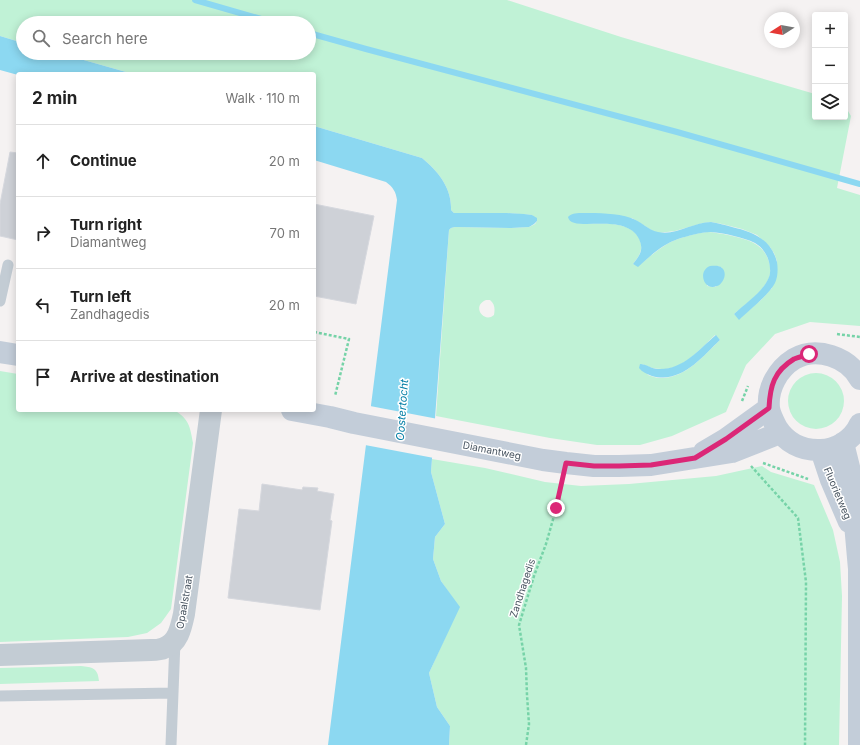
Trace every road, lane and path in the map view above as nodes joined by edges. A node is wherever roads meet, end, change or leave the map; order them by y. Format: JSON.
{"nodes":[{"id":1,"x":8,"y":265,"type":"dead end"},
{"id":2,"x":0,"y":301,"type":"edge"},
{"id":3,"x":316,"y":332,"type":"edge"},
{"id":4,"x":0,"y":352,"type":"edge"},
{"id":5,"x":16,"y":355,"type":"edge"},
{"id":6,"x":857,"y":369,"type":"edge"},
{"id":7,"x":769,"y":408,"type":"junction"},
{"id":8,"x":211,"y":412,"type":"edge"},
{"id":9,"x":303,"y":412,"type":"edge"},
{"id":10,"x":330,"y":417,"type":"junction"},
{"id":11,"x":860,"y":424,"type":"edge"},
{"id":12,"x":780,"y":433,"type":"junction"},
{"id":13,"x":843,"y":443,"type":"junction"},
{"id":14,"x":821,"y":450,"type":"junction"},
{"id":15,"x":695,"y":458,"type":"junction"},
{"id":16,"x":748,"y":462,"type":"dead end"},
{"id":17,"x":762,"y":462,"type":"dead end"},
{"id":18,"x":566,"y":463,"type":"junction"},
{"id":19,"x":813,"y":480,"type":"dead end"},
{"id":20,"x":856,"y":535,"type":"junction"},
{"id":21,"x":175,"y":641,"type":"junction"},
{"id":22,"x":0,"y":655,"type":"edge"},
{"id":23,"x":173,"y":693,"type":"junction"},
{"id":24,"x":0,"y":696,"type":"edge"},
{"id":25,"x":171,"y":745,"type":"edge"},
{"id":26,"x":526,"y":745,"type":"edge"},
{"id":27,"x":805,"y":745,"type":"edge"},
{"id":28,"x":859,"y":745,"type":"edge"}],
"edges":[{"from":1,"to":2,"type":"lane"},
{"from":3,"to":10,"type":"path"},
{"from":4,"to":5,"type":"street"},
{"from":6,"to":7,"type":"street"},
{"from":7,"to":12,"type":"street"},
{"from":7,"to":15,"type":"street","name":"Diamantweg"},
{"from":8,"to":21,"type":"street","name":"Opaalstraat"},
{"from":9,"to":10,"type":"street","name":"Diamantweg"},
{"from":10,"to":18,"type":"street","name":"Diamantweg"},
{"from":11,"to":13,"type":"street"},
{"from":12,"to":14,"type":"street"},
{"from":12,"to":15,"type":"street","name":"Diamantweg"},
{"from":13,"to":14,"type":"street"},
{"from":13,"to":20,"type":"street","name":"Fluorietweg"},
{"from":14,"to":20,"type":"street","name":"Fluorietweg"},
{"from":15,"to":18,"type":"street","name":"Diamantweg"},
{"from":16,"to":27,"type":"path"},
{"from":17,"to":19,"type":"path"},
{"from":18,"to":26,"type":"path","name":"Zandhagedis"},
{"from":20,"to":28,"type":"street","name":"Fluorietweg"},
{"from":21,"to":22,"type":"street","name":"Opaalstraat"},
{"from":21,"to":23,"type":"lane"},
{"from":23,"to":24,"type":"lane"},
{"from":23,"to":25,"type":"lane"}]}
